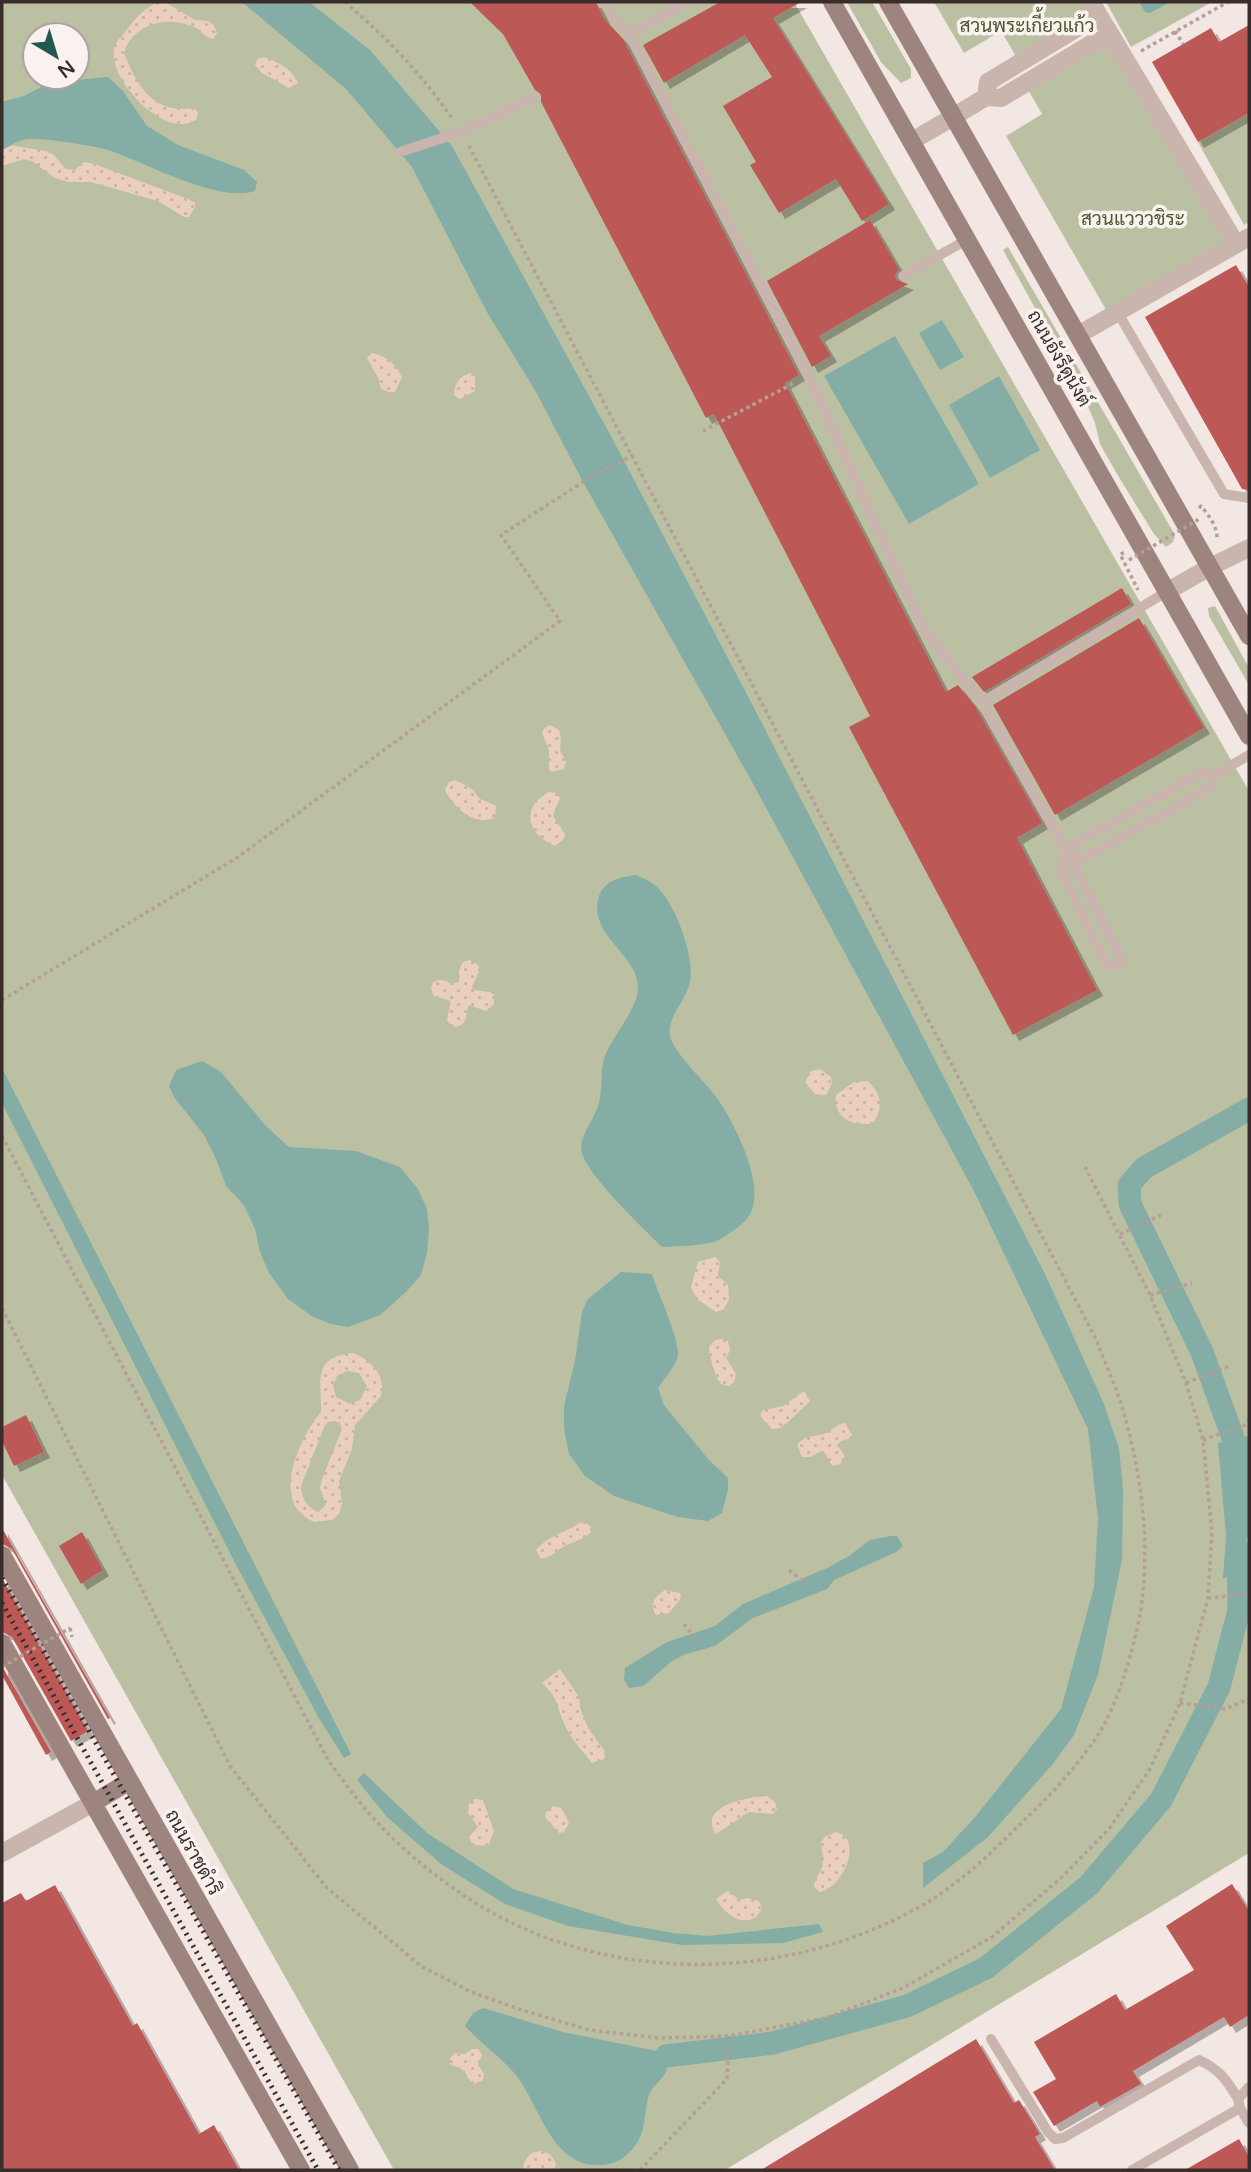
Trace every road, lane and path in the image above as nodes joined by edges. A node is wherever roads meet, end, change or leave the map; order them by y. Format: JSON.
{"nodes":[{"id":1,"x":345,"y":2,"type":"edge"},
{"id":2,"x":604,"y":2,"type":"edge"},
{"id":3,"x":687,"y":2,"type":"edge"},
{"id":4,"x":832,"y":2,"type":"edge"},
{"id":5,"x":888,"y":2,"type":"edge"},
{"id":6,"x":1228,"y":2,"type":"edge"},
{"id":7,"x":1093,"y":4,"type":"edge"},
{"id":8,"x":1175,"y":31,"type":"junction"},
{"id":9,"x":629,"y":34,"type":"junction"},
{"id":10,"x":1183,"y":44,"type":"dead end"},
{"id":11,"x":1120,"y":52,"type":"junction"},
{"id":12,"x":986,"y":97,"type":"junction"},
{"id":13,"x":534,"y":98,"type":"dead end"},
{"id":14,"x":953,"y":117,"type":"junction"},
{"id":15,"x":456,"y":135,"type":"junction"},
{"id":16,"x":912,"y":141,"type":"junction"},
{"id":17,"x":400,"y":152,"type":"dead end"},
{"id":18,"x":968,"y":239,"type":"junction"},
{"id":19,"x":1243,"y":241,"type":"edge"},
{"id":20,"x":903,"y":275,"type":"dead end"},
{"id":21,"x":1118,"y":313,"type":"junction"},
{"id":22,"x":1078,"y":335,"type":"junction"},
{"id":23,"x":808,"y":375,"type":"junction"},
{"id":24,"x":703,"y":431,"type":"dead end"},
{"id":25,"x":633,"y":455,"type":"junction"},
{"id":26,"x":1249,"y":498,"type":"edge"},
{"id":27,"x":1217,"y":540,"type":"dead end"},
{"id":28,"x":1249,"y":548,"type":"edge"},
{"id":29,"x":1210,"y":568,"type":"junction"},
{"id":30,"x":1138,"y":590,"type":"dead end"},
{"id":31,"x":1168,"y":592,"type":"junction"},
{"id":32,"x":1249,"y":636,"type":"edge"},
{"id":33,"x":982,"y":702,"type":"junction"},
{"id":34,"x":1249,"y":736,"type":"edge"},
{"id":35,"x":1249,"y":755,"type":"edge"},
{"id":36,"x":1215,"y":775,"type":"junction"},
{"id":37,"x":1069,"y":856,"type":"junction"},
{"id":38,"x":2,"y":1000,"type":"edge"},
{"id":39,"x":2,"y":1136,"type":"edge"},
{"id":40,"x":1085,"y":1167,"type":"dead end"},
{"id":41,"x":1161,"y":1215,"type":"dead end"},
{"id":42,"x":1120,"y":1234,"type":"junction"},
{"id":43,"x":1192,"y":1283,"type":"dead end"},
{"id":44,"x":1150,"y":1295,"type":"junction"},
{"id":45,"x":2,"y":1308,"type":"edge"},
{"id":46,"x":1229,"y":1366,"type":"dead end"},
{"id":47,"x":1186,"y":1383,"type":"junction"},
{"id":48,"x":1249,"y":1420,"type":"edge"},
{"id":49,"x":1203,"y":1440,"type":"junction"},
{"id":50,"x":2,"y":1555,"type":"edge"},
{"id":51,"x":789,"y":1570,"type":"dead end"},
{"id":52,"x":807,"y":1585,"type":"dead end"},
{"id":53,"x":1249,"y":1594,"type":"edge"},
{"id":54,"x":1208,"y":1598,"type":"junction"},
{"id":55,"x":684,"y":1624,"type":"dead end"},
{"id":56,"x":70,"y":1628,"type":"dead end"},
{"id":57,"x":698,"y":1641,"type":"dead end"},
{"id":58,"x":2,"y":1643,"type":"edge"},
{"id":59,"x":2,"y":1667,"type":"edge"},
{"id":60,"x":1249,"y":1699,"type":"edge"},
{"id":61,"x":1180,"y":1703,"type":"junction"},
{"id":62,"x":130,"y":1781,"type":"junction"},
{"id":63,"x":93,"y":1803,"type":"junction"},
{"id":64,"x":2,"y":1853,"type":"edge"},
{"id":65,"x":729,"y":2036,"type":"junction"},
{"id":66,"x":991,"y":2039,"type":"dead end"},
{"id":67,"x":1249,"y":2087,"type":"edge"},
{"id":68,"x":1239,"y":2104,"type":"junction"},
{"id":69,"x":1249,"y":2123,"type":"edge"},
{"id":70,"x":302,"y":2170,"type":"edge"},
{"id":71,"x":350,"y":2170,"type":"edge"},
{"id":72,"x":640,"y":2170,"type":"edge"},
{"id":73,"x":1132,"y":2170,"type":"edge"}],
"edges":[{"from":1,"to":15,"type":"path"},
{"from":2,"to":9,"type":"lane"},
{"from":3,"to":9,"type":"lane"},
{"from":4,"to":16,"type":"main road","name":"ถนนอังรีดูนังต์"},
{"from":5,"to":14,"type":"main road","name":"ถนนอังรีดูนังต์"},
{"from":6,"to":8,"type":"path"},
{"from":7,"to":11,"type":"street"},
{"from":7,"to":12,"type":"street"},
{"from":8,"to":10,"type":"path"},
{"from":8,"to":11,"type":"path"},
{"from":9,"to":23,"type":"lane"},
{"from":11,"to":12,"type":"street"},
{"from":11,"to":19,"type":"street"},
{"from":12,"to":14,"type":"street"},
{"from":13,"to":15,"type":"lane"},
{"from":14,"to":16,"type":"street"},
{"from":14,"to":22,"type":"main road","name":"ถนนอังรีดูนังต์"},
{"from":15,"to":17,"type":"lane"},
{"from":15,"to":25,"type":"path"},
{"from":16,"to":18,"type":"main road","name":"ถนนอังรีดูนังต์"},
{"from":18,"to":20,"type":"lane"},
{"from":18,"to":31,"type":"main road","name":"ถนนอังรีดูนังต์"},
{"from":19,"to":21,"type":"street"},
{"from":21,"to":22,"type":"street"},
{"from":21,"to":26,"type":"lane"},
{"from":22,"to":29,"type":"main road","name":"ถนนอังรีดูนังต์"},
{"from":23,"to":24,"type":"path"},
{"from":23,"to":33,"type":"lane"},
{"from":25,"to":38,"type":"path"},
{"from":25,"to":39,"type":"path"},
{"from":27,"to":30,"type":"path","bridge":true},
{"from":28,"to":29,"type":"street"},
{"from":29,"to":31,"type":"street"},
{"from":29,"to":32,"type":"main road","name":"ถนนอังรีดูนังต์"},
{"from":31,"to":33,"type":"lane"},
{"from":31,"to":34,"type":"main road","name":"ถนนอังรีดูนังต์"},
{"from":33,"to":37,"type":"lane"},
{"from":35,"to":36,"type":"lane"},
{"from":36,"to":37,"type":"lane"},
{"from":36,"to":37,"type":"lane"},
{"from":37,"to":37,"type":"lane"},
{"from":40,"to":42,"type":"path"},
{"from":41,"to":42,"type":"path"},
{"from":42,"to":44,"type":"path"},
{"from":43,"to":44,"type":"path"},
{"from":44,"to":47,"type":"path"},
{"from":45,"to":65,"type":"path"},
{"from":46,"to":47,"type":"path"},
{"from":47,"to":49,"type":"path"},
{"from":48,"to":49,"type":"path"},
{"from":49,"to":54,"type":"path"},
{"from":50,"to":62,"type":"main road","name":"ถนนราชดำริ"},
{"from":51,"to":52,"type":"path"},
{"from":53,"to":54,"type":"path"},
{"from":54,"to":61,"type":"path"},
{"from":55,"to":57,"type":"path"},
{"from":56,"to":59,"type":"path","bridge":true},
{"from":58,"to":63,"type":"main road"},
{"from":60,"to":61,"type":"path"},
{"from":61,"to":65,"type":"path"},
{"from":62,"to":63,"type":"main road"},
{"from":62,"to":71,"type":"main road","name":"ถนนราชดำริ"},
{"from":63,"to":64,"type":"street"},
{"from":63,"to":70,"type":"main road"},
{"from":65,"to":72,"type":"path"},
{"from":66,"to":68,"type":"lane"},
{"from":67,"to":68,"type":"lane"},
{"from":68,"to":69,"type":"lane"},
{"from":68,"to":73,"type":"lane"}]}
